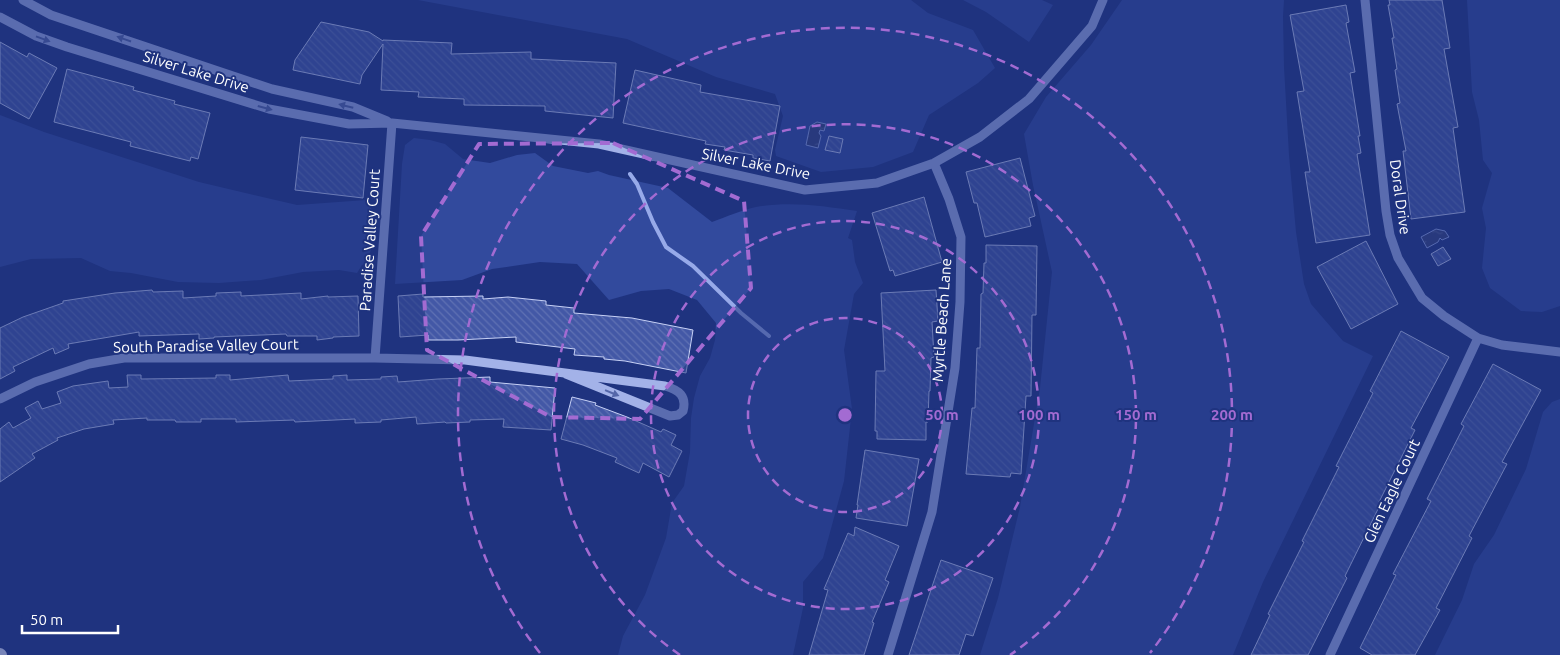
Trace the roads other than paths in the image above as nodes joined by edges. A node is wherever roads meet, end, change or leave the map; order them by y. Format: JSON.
{"nodes":[{"id":1,"x":23,"y":0,"type":"edge"},
{"id":2,"x":1103,"y":0,"type":"edge"},
{"id":3,"x":1365,"y":0,"type":"edge"},
{"id":4,"x":0,"y":17,"type":"edge"},
{"id":5,"x":392,"y":123,"type":"junction"},
{"id":6,"x":934,"y":163,"type":"junction"},
{"id":7,"x":1478,"y":338,"type":"junction"},
{"id":8,"x":1560,"y":352,"type":"edge"},
{"id":9,"x":374,"y":358,"type":"junction"},
{"id":10,"x":566,"y":374,"type":"junction"},
{"id":11,"x":14,"y":393,"type":"junction"},
{"id":12,"x":0,"y":399,"type":"edge"},
{"id":13,"x":0,"y":404,"type":"edge"},
{"id":14,"x":888,"y":655,"type":"edge"},
{"id":15,"x":1330,"y":655,"type":"edge"}],
"edges":[{"from":5,"to":1,"type":"street","name":"Silver Lake Drive","one_way":true},
{"from":2,"to":6,"type":"street","name":"Silver Lake Drive"},
{"from":3,"to":7,"type":"street","name":"Doral Drive"},
{"from":4,"to":5,"type":"street","name":"Silver Lake Drive","one_way":true},
{"from":5,"to":6,"type":"street","name":"Silver Lake Drive"},
{"from":5,"to":9,"type":"street","name":"Paradise Valley Court"},
{"from":6,"to":14,"type":"street","name":"Myrtle Beach Lane"},
{"from":7,"to":8,"type":"street","name":"Doral Drive"},
{"from":7,"to":15,"type":"street","name":"Glen Eagle Court"},
{"from":9,"to":10,"type":"street","name":"South Paradise Valley Court"},
{"from":9,"to":11,"type":"street","name":"South Paradise Valley Court"},
{"from":10,"to":10,"type":"street","one_way":true},
{"from":11,"to":12,"type":"street","name":"South Paradise Valley Court"},
{"from":11,"to":13,"type":"street","name":"South Paradise Valley Court"}]}
